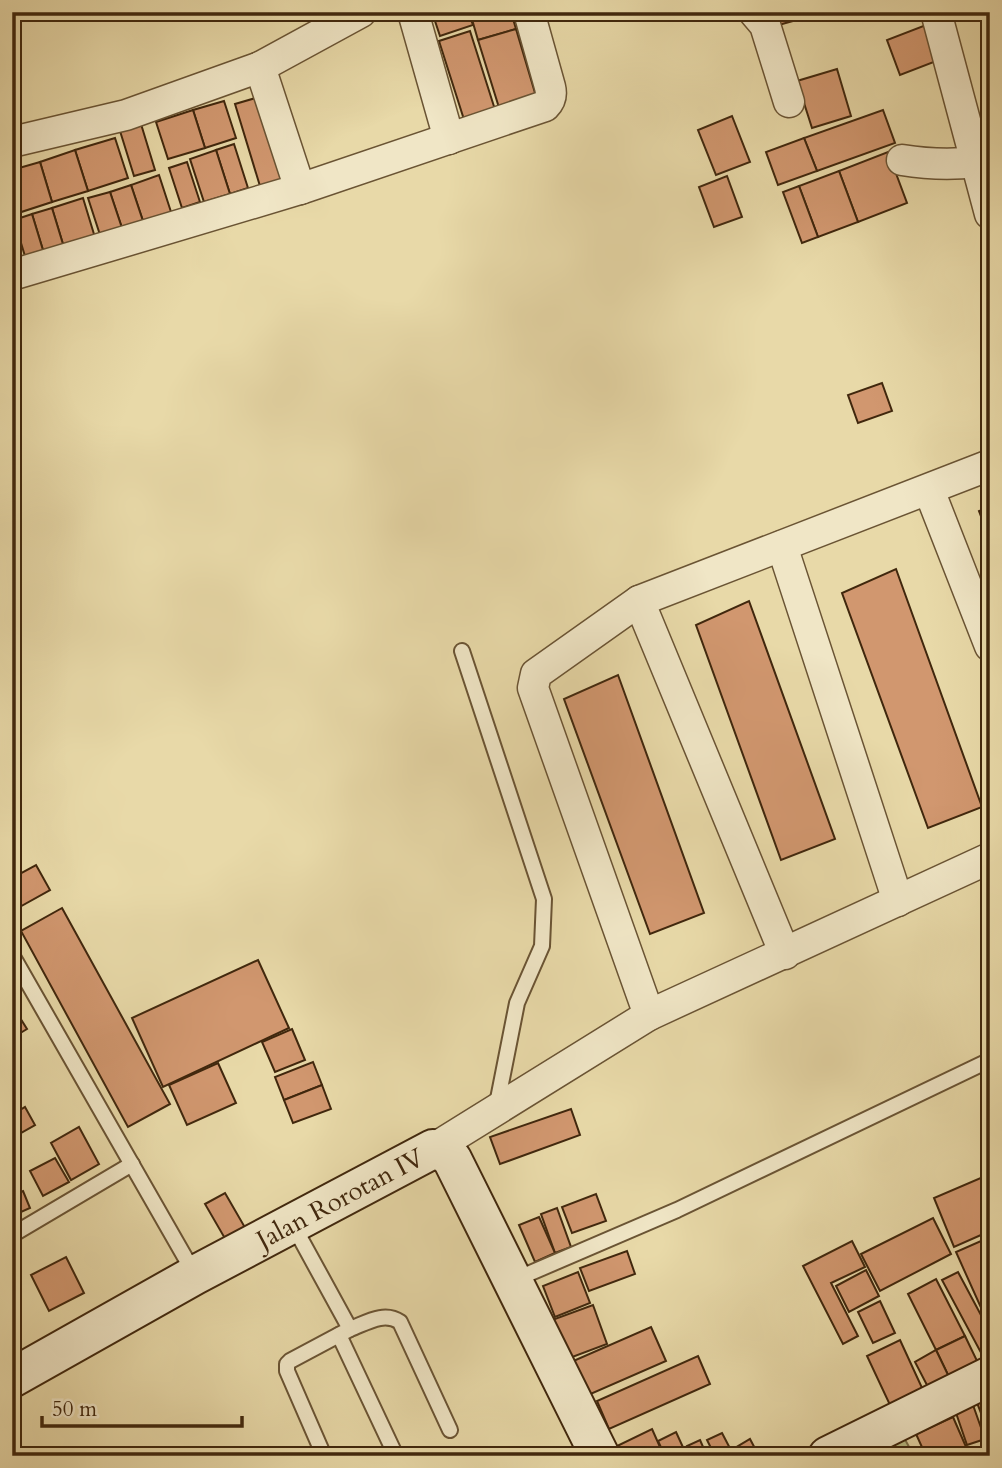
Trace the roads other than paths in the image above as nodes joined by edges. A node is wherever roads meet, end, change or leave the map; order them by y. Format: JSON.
{"nodes":[{"id":1,"x":361,"y":12,"type":"edge"},
{"id":2,"x":413,"y":12,"type":"edge"},
{"id":3,"x":529,"y":12,"type":"edge"},
{"id":4,"x":754,"y":12,"type":"edge"},
{"id":5,"x":936,"y":12,"type":"edge"},
{"id":6,"x":260,"y":67,"type":"junction"},
{"id":7,"x":789,"y":102,"type":"dead end"},
{"id":8,"x":449,"y":139,"type":"junction"},
{"id":9,"x":12,"y":142,"type":"edge"},
{"id":10,"x":902,"y":160,"type":"dead end"},
{"id":11,"x":976,"y":162,"type":"junction"},
{"id":12,"x":300,"y":189,"type":"junction"},
{"id":13,"x":990,"y":214,"type":"edge"},
{"id":14,"x":12,"y":275,"type":"edge"},
{"id":15,"x":990,"y":465,"type":"edge"},
{"id":16,"x":929,"y":490,"type":"junction"},
{"id":17,"x":782,"y":546,"type":"junction"},
{"id":18,"x":639,"y":601,"type":"junction"},
{"id":19,"x":990,"y":646,"type":"edge"},
{"id":20,"x":462,"y":651,"type":"dead end"},
{"id":21,"x":990,"y":858,"type":"edge"},
{"id":22,"x":898,"y":901,"type":"junction"},
{"id":23,"x":785,"y":954,"type":"junction"},
{"id":24,"x":12,"y":955,"type":"edge"},
{"id":25,"x":649,"y":1015,"type":"junction"},
{"id":26,"x":990,"y":1060,"type":"edge"},
{"id":27,"x":495,"y":1110,"type":"junction"},
{"id":28,"x":433,"y":1149,"type":"junction"},
{"id":29,"x":132,"y":1164,"type":"junction"},
{"id":30,"x":292,"y":1224,"type":"junction"},
{"id":31,"x":12,"y":1235,"type":"edge"},
{"id":32,"x":195,"y":1275,"type":"junction"},
{"id":33,"x":513,"y":1280,"type":"junction"},
{"id":34,"x":344,"y":1332,"type":"junction"},
{"id":35,"x":990,"y":1376,"type":"edge"},
{"id":36,"x":12,"y":1378,"type":"edge"},
{"id":37,"x":450,"y":1430,"type":"dead end"},
{"id":38,"x":324,"y":1456,"type":"edge"},
{"id":39,"x":396,"y":1456,"type":"edge"},
{"id":40,"x":600,"y":1456,"type":"edge"},
{"id":41,"x":828,"y":1456,"type":"edge"}],
"edges":[{"from":1,"to":6,"type":"street"},
{"from":2,"to":8,"type":"street"},
{"from":3,"to":8,"type":"street"},
{"from":4,"to":7,"type":"street"},
{"from":5,"to":11,"type":"street"},
{"from":6,"to":9,"type":"street"},
{"from":6,"to":12,"type":"street"},
{"from":8,"to":12,"type":"street"},
{"from":10,"to":11,"type":"street"},
{"from":11,"to":13,"type":"street"},
{"from":12,"to":14,"type":"street"},
{"from":15,"to":16,"type":"street"},
{"from":16,"to":17,"type":"street"},
{"from":16,"to":19,"type":"street"},
{"from":17,"to":18,"type":"street"},
{"from":17,"to":22,"type":"street"},
{"from":18,"to":23,"type":"street"},
{"from":18,"to":25,"type":"street"},
{"from":20,"to":27,"type":"lane"},
{"from":21,"to":22,"type":"street"},
{"from":22,"to":23,"type":"street"},
{"from":23,"to":25,"type":"street"},
{"from":24,"to":29,"type":"lane"},
{"from":25,"to":27,"type":"street"},
{"from":26,"to":33,"type":"lane"},
{"from":27,"to":28,"type":"street"},
{"from":28,"to":30,"type":"street","name":"Jalan Rorotan IV"},
{"from":28,"to":33,"type":"street","name":"Jalan Rorotan IV"},
{"from":29,"to":31,"type":"lane"},
{"from":29,"to":32,"type":"lane"},
{"from":30,"to":32,"type":"street","name":"Jalan Rorotan IV"},
{"from":30,"to":34,"type":"lane"},
{"from":32,"to":36,"type":"street","name":"Jalan Rorotan IV"},
{"from":33,"to":40,"type":"street","name":"Jalan Rorotan IV"},
{"from":34,"to":37,"type":"lane"},
{"from":34,"to":38,"type":"lane"},
{"from":34,"to":39,"type":"lane"},
{"from":35,"to":41,"type":"street"}]}
